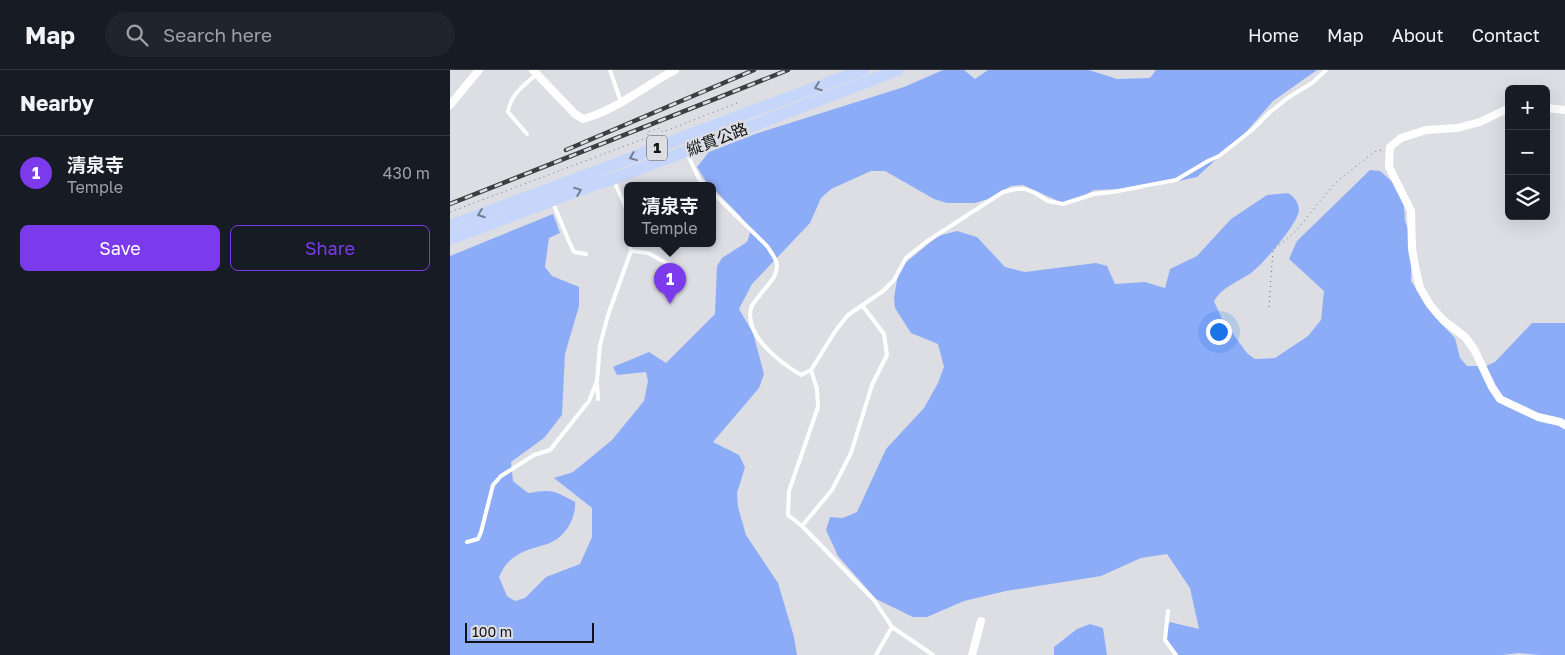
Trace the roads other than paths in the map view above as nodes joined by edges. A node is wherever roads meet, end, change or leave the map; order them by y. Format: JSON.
{"nodes":[{"id":1,"x":479,"y":70,"type":"edge"},
{"id":2,"x":610,"y":70,"type":"edge"},
{"id":3,"x":675,"y":70,"type":"edge"},
{"id":4,"x":863,"y":70,"type":"edge"},
{"id":5,"x":898,"y":70,"type":"edge"},
{"id":6,"x":1326,"y":70,"type":"edge"},
{"id":7,"x":535,"y":72,"type":"edge"},
{"id":8,"x":621,"y":102,"type":"junction"},
{"id":9,"x":450,"y":105,"type":"edge"},
{"id":10,"x":1550,"y":108,"type":"edge"},
{"id":11,"x":1505,"y":110,"type":"edge"},
{"id":12,"x":1565,"y":110,"type":"edge"},
{"id":13,"x":527,"y":134,"type":"dead end"},
{"id":14,"x":686,"y":151,"type":"junction"},
{"id":15,"x":610,"y":173,"type":"junction"},
{"id":16,"x":702,"y":182,"type":"edge"},
{"id":17,"x":716,"y":196,"type":"edge"},
{"id":18,"x":552,"y":201,"type":"junction"},
{"id":19,"x":624,"y":203,"type":"edge"},
{"id":20,"x":450,"y":226,"type":"edge"},
{"id":21,"x":450,"y":239,"type":"edge"},
{"id":22,"x":630,"y":247,"type":"edge"},
{"id":23,"x":631,"y":251,"type":"junction"},
{"id":24,"x":586,"y":254,"type":"dead end"},
{"id":25,"x":670,"y":266,"type":"dead end"},
{"id":26,"x":862,"y":305,"type":"junction"},
{"id":27,"x":811,"y":370,"type":"junction"},
{"id":28,"x":597,"y":381,"type":"junction"},
{"id":29,"x":598,"y":399,"type":"dead end"},
{"id":30,"x":1565,"y":425,"type":"edge"},
{"id":31,"x":802,"y":526,"type":"junction"},
{"id":32,"x":467,"y":542,"type":"dead end"},
{"id":33,"x":1168,"y":611,"type":"dead end"},
{"id":34,"x":981,"y":621,"type":"dead end"},
{"id":35,"x":892,"y":626,"type":"junction"},
{"id":36,"x":876,"y":655,"type":"edge"},
{"id":37,"x":933,"y":655,"type":"edge"},
{"id":38,"x":972,"y":655,"type":"edge"},
{"id":39,"x":1176,"y":655,"type":"edge"}],
"edges":[{"from":1,"to":9,"type":"street"},
{"from":2,"to":8,"type":"lane"},
{"from":3,"to":8,"type":"street"},
{"from":4,"to":15,"type":"main road","name":"縱貫公路","number":"1","one_way":true},
{"from":5,"to":14,"type":"main road","name":"縱貫公路","number":"1"},
{"from":6,"to":26,"type":"lane"},
{"from":7,"to":8,"type":"street"},
{"from":7,"to":13,"type":"lane"},
{"from":10,"to":12,"type":"street"},
{"from":11,"to":30,"type":"street"},
{"from":14,"to":15,"type":"main road","name":"縱貫公路","number":"1"},
{"from":14,"to":16,"type":"lane"},
{"from":18,"to":15,"type":"main road","name":"縱貫公路","number":"1","one_way":true},
{"from":15,"to":19,"type":"lane"},
{"from":15,"to":20,"type":"main road","name":"縱貫公路","number":"1","one_way":true},
{"from":17,"to":27,"type":"lane"},
{"from":18,"to":21,"type":"main road","name":"縱貫公路","number":"1"},
{"from":18,"to":24,"type":"lane"},
{"from":22,"to":23,"type":"lane"},
{"from":23,"to":25,"type":"lane"},
{"from":23,"to":28,"type":"lane"},
{"from":26,"to":27,"type":"lane"},
{"from":26,"to":31,"type":"lane"},
{"from":27,"to":31,"type":"lane"},
{"from":28,"to":29,"type":"lane"},
{"from":28,"to":32,"type":"lane"},
{"from":31,"to":35,"type":"lane"},
{"from":33,"to":39,"type":"lane"},
{"from":34,"to":38,"type":"street"},
{"from":35,"to":36,"type":"lane"},
{"from":35,"to":37,"type":"lane"}]}
